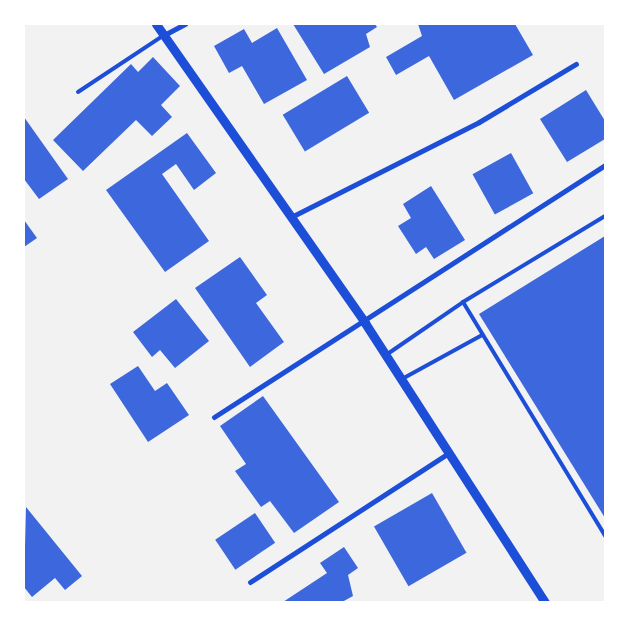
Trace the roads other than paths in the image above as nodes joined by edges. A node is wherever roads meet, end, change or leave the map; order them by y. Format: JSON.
{"nodes":[{"id":1,"x":156,"y":24,"type":"edge"},
{"id":2,"x":185,"y":24,"type":"edge"},
{"id":3,"x":164,"y":35,"type":"junction"},
{"id":4,"x":576,"y":64,"type":"dead end"},
{"id":5,"x":78,"y":92,"type":"dead end"},
{"id":6,"x":605,"y":165,"type":"edge"},
{"id":7,"x":293,"y":216,"type":"junction"},
{"id":8,"x":605,"y":216,"type":"edge"},
{"id":9,"x":463,"y":302,"type":"junction"},
{"id":10,"x":365,"y":323,"type":"junction"},
{"id":11,"x":482,"y":335,"type":"junction"},
{"id":12,"x":386,"y":355,"type":"junction"},
{"id":13,"x":402,"y":379,"type":"junction"},
{"id":14,"x":214,"y":417,"type":"dead end"},
{"id":15,"x":450,"y":453,"type":"junction"},
{"id":16,"x":605,"y":536,"type":"edge"},
{"id":17,"x":250,"y":582,"type":"dead end"},
{"id":18,"x":545,"y":602,"type":"edge"}],
"edges":[{"from":1,"to":3,"type":"street"},
{"from":2,"to":3,"type":"street"},
{"from":3,"to":5,"type":"lane"},
{"from":3,"to":7,"type":"street"},
{"from":4,"to":7,"type":"street"},
{"from":6,"to":10,"type":"street"},
{"from":7,"to":10,"type":"street"},
{"from":8,"to":9,"type":"lane"},
{"from":9,"to":11,"type":"lane"},
{"from":9,"to":12,"type":"lane"},
{"from":10,"to":12,"type":"street"},
{"from":10,"to":14,"type":"street"},
{"from":11,"to":13,"type":"lane"},
{"from":11,"to":16,"type":"lane"},
{"from":12,"to":13,"type":"street"},
{"from":13,"to":15,"type":"street"},
{"from":15,"to":17,"type":"street"},
{"from":15,"to":18,"type":"street"}]}
